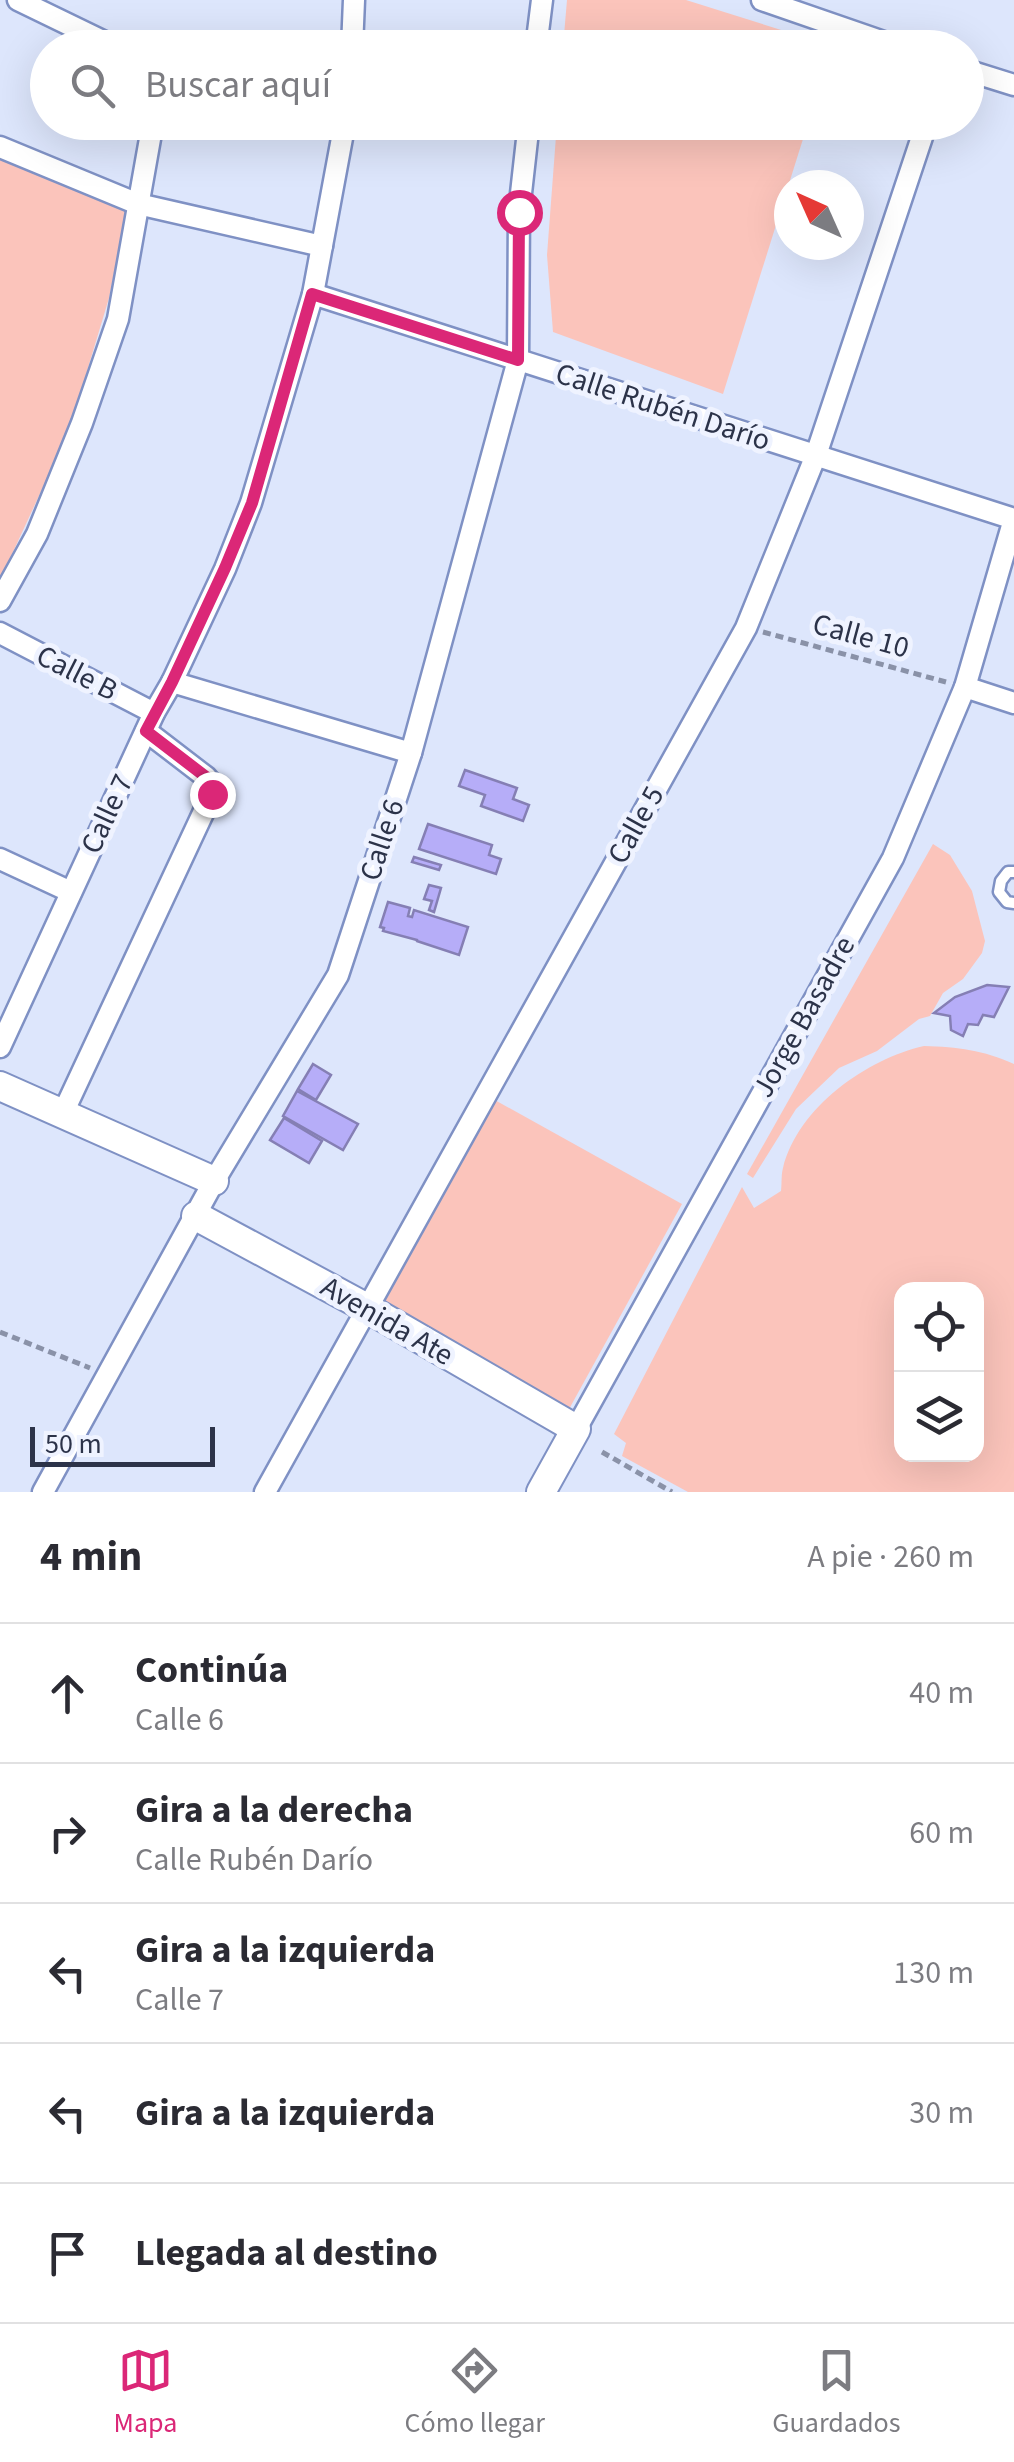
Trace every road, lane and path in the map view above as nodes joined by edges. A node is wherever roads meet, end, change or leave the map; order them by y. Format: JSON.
{"nodes":[{"id":1,"x":18,"y":0,"type":"edge"},
{"id":2,"x":354,"y":0,"type":"edge"},
{"id":3,"x":542,"y":0,"type":"edge"},
{"id":4,"x":762,"y":0,"type":"edge"},
{"id":5,"x":80,"y":30,"type":"edge"},
{"id":6,"x":353,"y":30,"type":"edge"},
{"id":7,"x":538,"y":30,"type":"edge"},
{"id":8,"x":849,"y":30,"type":"edge"},
{"id":9,"x":984,"y":76,"type":"edge"},
{"id":10,"x":1014,"y":85,"type":"edge"},
{"id":11,"x":150,"y":140,"type":"edge"},
{"id":12,"x":342,"y":140,"type":"edge"},
{"id":13,"x":526,"y":140,"type":"edge"},
{"id":14,"x":921,"y":140,"type":"edge"},
{"id":15,"x":0,"y":147,"type":"edge"},
{"id":16,"x":138,"y":204,"type":"junction"},
{"id":17,"x":322,"y":246,"type":"junction"},
{"id":18,"x":312,"y":294,"type":"junction"},
{"id":19,"x":518,"y":360,"type":"junction"},
{"id":20,"x":816,"y":455,"type":"junction"},
{"id":21,"x":1014,"y":519,"type":"edge"},
{"id":22,"x":0,"y":601,"type":"edge"},
{"id":23,"x":746,"y":628,"type":"junction"},
{"id":24,"x":0,"y":633,"type":"edge"},
{"id":25,"x":172,"y":682,"type":"junction"},
{"id":26,"x":964,"y":687,"type":"junction"},
{"id":27,"x":1014,"y":703,"type":"edge"},
{"id":28,"x":150,"y":722,"type":"junction"},
{"id":29,"x":411,"y":752,"type":"junction"},
{"id":30,"x":0,"y":859,"type":"edge"},
{"id":31,"x":1014,"y":872,"type":"edge"},
{"id":32,"x":71,"y":892,"type":"junction"},
{"id":33,"x":1014,"y":902,"type":"edge"},
{"id":34,"x":0,"y":1047,"type":"edge"},
{"id":35,"x":0,"y":1086,"type":"edge"},
{"id":36,"x":63,"y":1112,"type":"junction"},
{"id":37,"x":214,"y":1181,"type":"junction"},
{"id":38,"x":196,"y":1216,"type":"junction"},
{"id":39,"x":368,"y":1308,"type":"junction"},
{"id":40,"x":0,"y":1332,"type":"edge"},
{"id":41,"x":108,"y":1375,"type":"junction"},
{"id":42,"x":576,"y":1429,"type":"junction"},
{"id":43,"x":602,"y":1452,"type":"dead end"},
{"id":44,"x":43,"y":1492,"type":"edge"},
{"id":45,"x":265,"y":1492,"type":"edge"},
{"id":46,"x":541,"y":1492,"type":"edge"},
{"id":47,"x":672,"y":1492,"type":"edge"}],
"edges":[{"from":1,"to":5,"type":"street"},
{"from":2,"to":6,"type":"street"},
{"from":3,"to":7,"type":"street"},
{"from":4,"to":8,"type":"street"},
{"from":9,"to":10,"type":"street"},
{"from":11,"to":16,"type":"street"},
{"from":12,"to":17,"type":"street","name":"Calle 7"},
{"from":13,"to":19,"type":"street","name":"Calle 6"},
{"from":14,"to":20,"type":"street","name":"Calle 5"},
{"from":15,"to":16,"type":"street"},
{"from":16,"to":17,"type":"street"},
{"from":16,"to":22,"type":"street"},
{"from":17,"to":18,"type":"street","name":"Calle 7"},
{"from":18,"to":19,"type":"street","name":"Calle Rubén Darío"},
{"from":18,"to":25,"type":"street","name":"Calle 7"},
{"from":19,"to":20,"type":"street","name":"Calle Rubén Darío"},
{"from":19,"to":29,"type":"street","name":"Calle 6"},
{"from":20,"to":21,"type":"street","name":"Calle Rubén Darío"},
{"from":20,"to":23,"type":"street","name":"Calle 5"},
{"from":21,"to":26,"type":"street","name":"Jorge Basadre"},
{"from":23,"to":26,"type":"path","name":"Calle 10"},
{"from":23,"to":39,"type":"street","name":"Calle 5"},
{"from":24,"to":28,"type":"street","name":"Calle B"},
{"from":25,"to":28,"type":"street","name":"Calle 7"},
{"from":25,"to":29,"type":"street"},
{"from":26,"to":27,"type":"street"},
{"from":26,"to":42,"type":"street","name":"Jorge Basadre"},
{"from":28,"to":32,"type":"street","name":"Calle 7"},
{"from":28,"to":36,"type":"street","name":"Calle B"},
{"from":29,"to":37,"type":"street","name":"Calle 6"},
{"from":30,"to":32,"type":"street"},
{"from":31,"to":33,"type":"lane"},
{"from":32,"to":34,"type":"street","name":"Calle 7"},
{"from":35,"to":36,"type":"street"},
{"from":36,"to":37,"type":"street"},
{"from":37,"to":38,"type":"street","name":"Calle 6"},
{"from":38,"to":39,"type":"street","name":"Avenida Ate"},
{"from":38,"to":41,"type":"street","name":"Calle 6"},
{"from":39,"to":42,"type":"street","name":"Avenida Ate"},
{"from":39,"to":45,"type":"street","name":"Calle 5"},
{"from":40,"to":41,"type":"path"},
{"from":41,"to":44,"type":"street","name":"Calle 6"},
{"from":42,"to":46,"type":"street","name":"Jorge Basadre"},
{"from":43,"to":47,"type":"path"}]}
